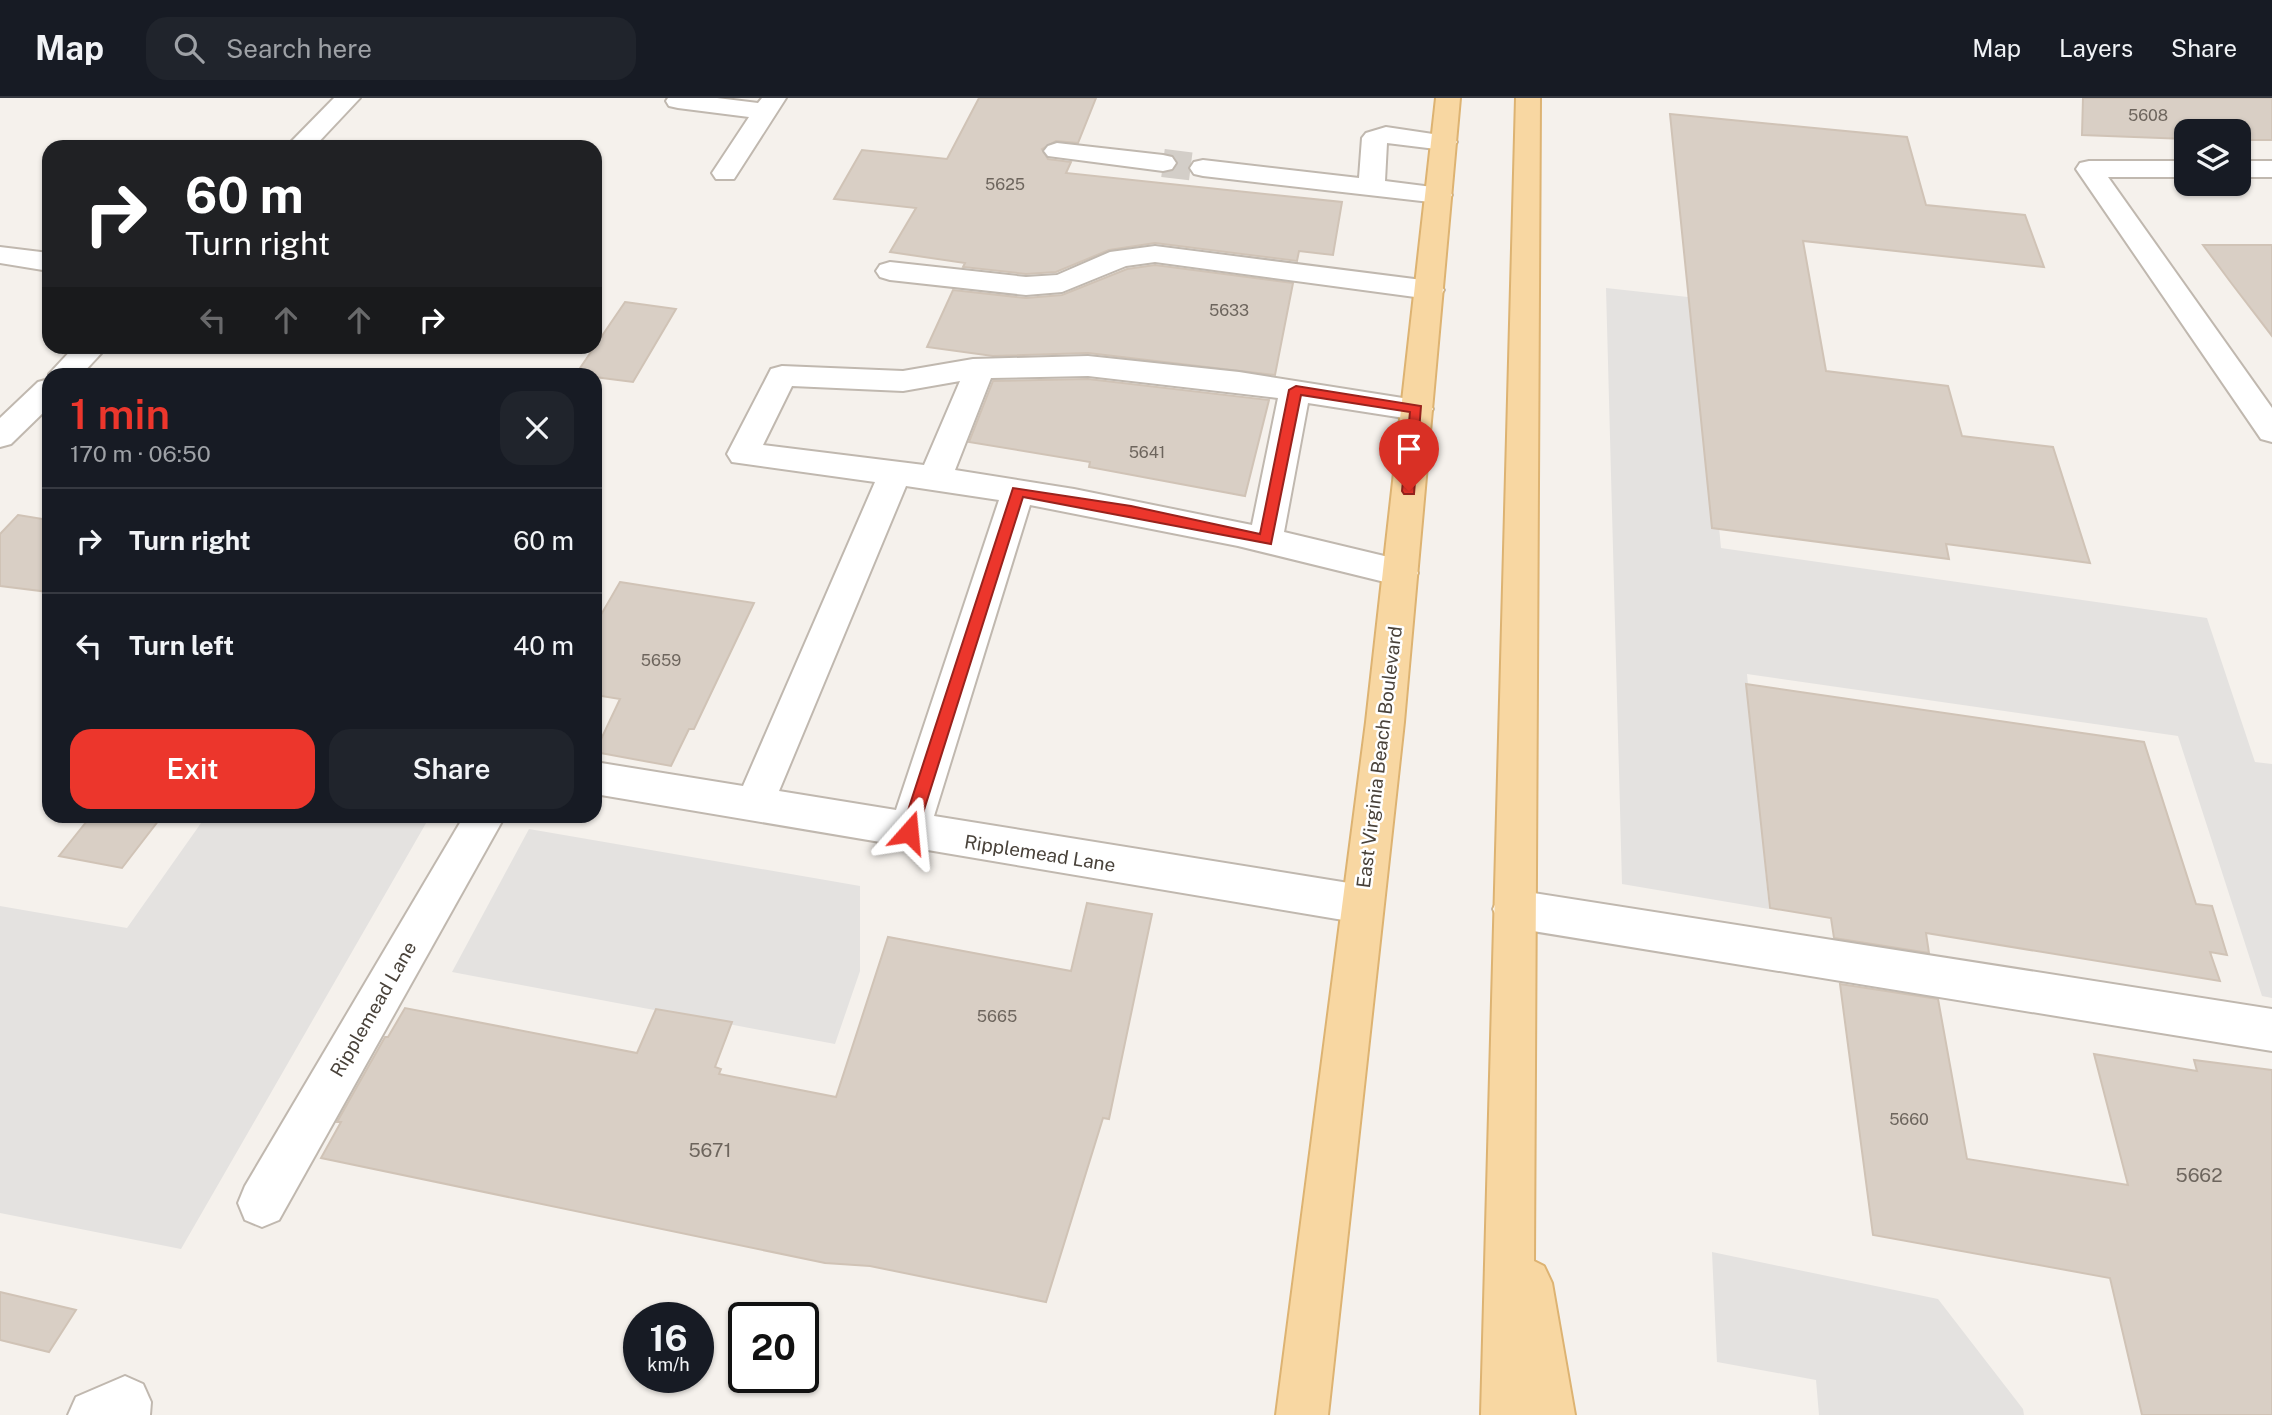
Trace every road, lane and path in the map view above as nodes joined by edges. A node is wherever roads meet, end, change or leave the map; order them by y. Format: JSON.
{"nodes":[{"id":1,"x":348,"y":98,"type":"edge"},
{"id":2,"x":1448,"y":98,"type":"edge"},
{"id":3,"x":1528,"y":98,"type":"edge"},
{"id":4,"x":678,"y":101,"type":"dead end"},
{"id":5,"x":770,"y":105,"type":"edge"},
{"id":6,"x":306,"y":140,"type":"edge"},
{"id":7,"x":1444,"y":142,"type":"junction"},
{"id":8,"x":1057,"y":151,"type":"dead end"},
{"id":9,"x":1163,"y":163,"type":"tunnel mouth"},
{"id":10,"x":1203,"y":168,"type":"tunnel mouth"},
{"id":11,"x":2174,"y":169,"type":"edge"},
{"id":12,"x":2251,"y":169,"type":"edge"},
{"id":13,"x":2272,"y":169,"type":"edge"},
{"id":14,"x":725,"y":173,"type":"dead end"},
{"id":15,"x":1371,"y":187,"type":"junction"},
{"id":16,"x":1439,"y":195,"type":"junction"},
{"id":17,"x":0,"y":255,"type":"edge"},
{"id":18,"x":42,"y":260,"type":"edge"},
{"id":19,"x":890,"y":271,"type":"dead end"},
{"id":20,"x":1430,"y":290,"type":"junction"},
{"id":21,"x":85,"y":354,"type":"edge"},
{"id":22,"x":70,"y":368,"type":"edge"},
{"id":23,"x":980,"y":369,"type":"junction"},
{"id":24,"x":1296,"y":390,"type":"junction"},
{"id":25,"x":42,"y":395,"type":"edge"},
{"id":26,"x":1417,"y":409,"type":"junction"},
{"id":27,"x":2272,"y":431,"type":"edge"},
{"id":28,"x":0,"y":436,"type":"edge"},
{"id":29,"x":896,"y":471,"type":"junction"},
{"id":30,"x":936,"y":478,"type":"junction"},
{"id":31,"x":1018,"y":491,"type":"junction"},
{"id":32,"x":1266,"y":540,"type":"junction"},
{"id":33,"x":1401,"y":573,"type":"junction"},
{"id":34,"x":602,"y":779,"type":"edge"},
{"id":35,"x":754,"y":805,"type":"junction"},
{"id":36,"x":481,"y":823,"type":"edge"},
{"id":37,"x":909,"y":832,"type":"junction"},
{"id":38,"x":1361,"y":904,"type":"junction"},
{"id":39,"x":1514,"y":909,"type":"junction"},
{"id":40,"x":2272,"y":1030,"type":"edge"},
{"id":41,"x":1512,"y":1194,"type":"junction"},
{"id":42,"x":262,"y":1203,"type":"dead end"},
{"id":43,"x":94,"y":1415,"type":"edge"},
{"id":44,"x":124,"y":1415,"type":"edge"},
{"id":45,"x":1302,"y":1415,"type":"edge"},
{"id":46,"x":1507,"y":1415,"type":"edge"},
{"id":47,"x":1549,"y":1415,"type":"edge"}],
"edges":[{"from":1,"to":6,"type":"street"},
{"from":2,"to":7,"type":"main road","name":"East Virginia Beach Boulevard"},
{"from":3,"to":39,"type":"main road"},
{"from":4,"to":5,"type":"street"},
{"from":5,"to":14,"type":"street"},
{"from":7,"to":15,"type":"street"},
{"from":7,"to":16,"type":"main road","name":"East Virginia Beach Boulevard"},
{"from":8,"to":9,"type":"street"},
{"from":10,"to":15,"type":"street"},
{"from":11,"to":27,"type":"street"},
{"from":12,"to":13,"type":"street"},
{"from":15,"to":16,"type":"street"},
{"from":16,"to":20,"type":"main road","name":"East Virginia Beach Boulevard"},
{"from":17,"to":18,"type":"street"},
{"from":19,"to":20,"type":"street"},
{"from":20,"to":26,"type":"main road","name":"East Virginia Beach Boulevard"},
{"from":21,"to":22,"type":"street"},
{"from":23,"to":24,"type":"street"},
{"from":23,"to":29,"type":"street"},
{"from":23,"to":30,"type":"street"},
{"from":24,"to":26,"type":"street"},
{"from":24,"to":32,"type":"street"},
{"from":25,"to":28,"type":"street"},
{"from":26,"to":33,"type":"main road","name":"East Virginia Beach Boulevard"},
{"from":29,"to":30,"type":"street"},
{"from":29,"to":35,"type":"street"},
{"from":30,"to":31,"type":"street"},
{"from":31,"to":32,"type":"street"},
{"from":31,"to":37,"type":"street"},
{"from":32,"to":33,"type":"street"},
{"from":33,"to":38,"type":"main road","name":"East Virginia Beach Boulevard"},
{"from":34,"to":35,"type":"street","name":"Ripplemead Lane"},
{"from":35,"to":37,"type":"street","name":"Ripplemead Lane"},
{"from":36,"to":42,"type":"street","name":"Ripplemead Lane"},
{"from":37,"to":38,"type":"street","name":"Ripplemead Lane"},
{"from":38,"to":45,"type":"main road","name":"East Virginia Beach Boulevard"},
{"from":39,"to":40,"type":"street"},
{"from":39,"to":41,"type":"main road"},
{"from":41,"to":46,"type":"main road"},
{"from":41,"to":47,"type":"main road"},
{"from":43,"to":44,"type":"street"}]}
